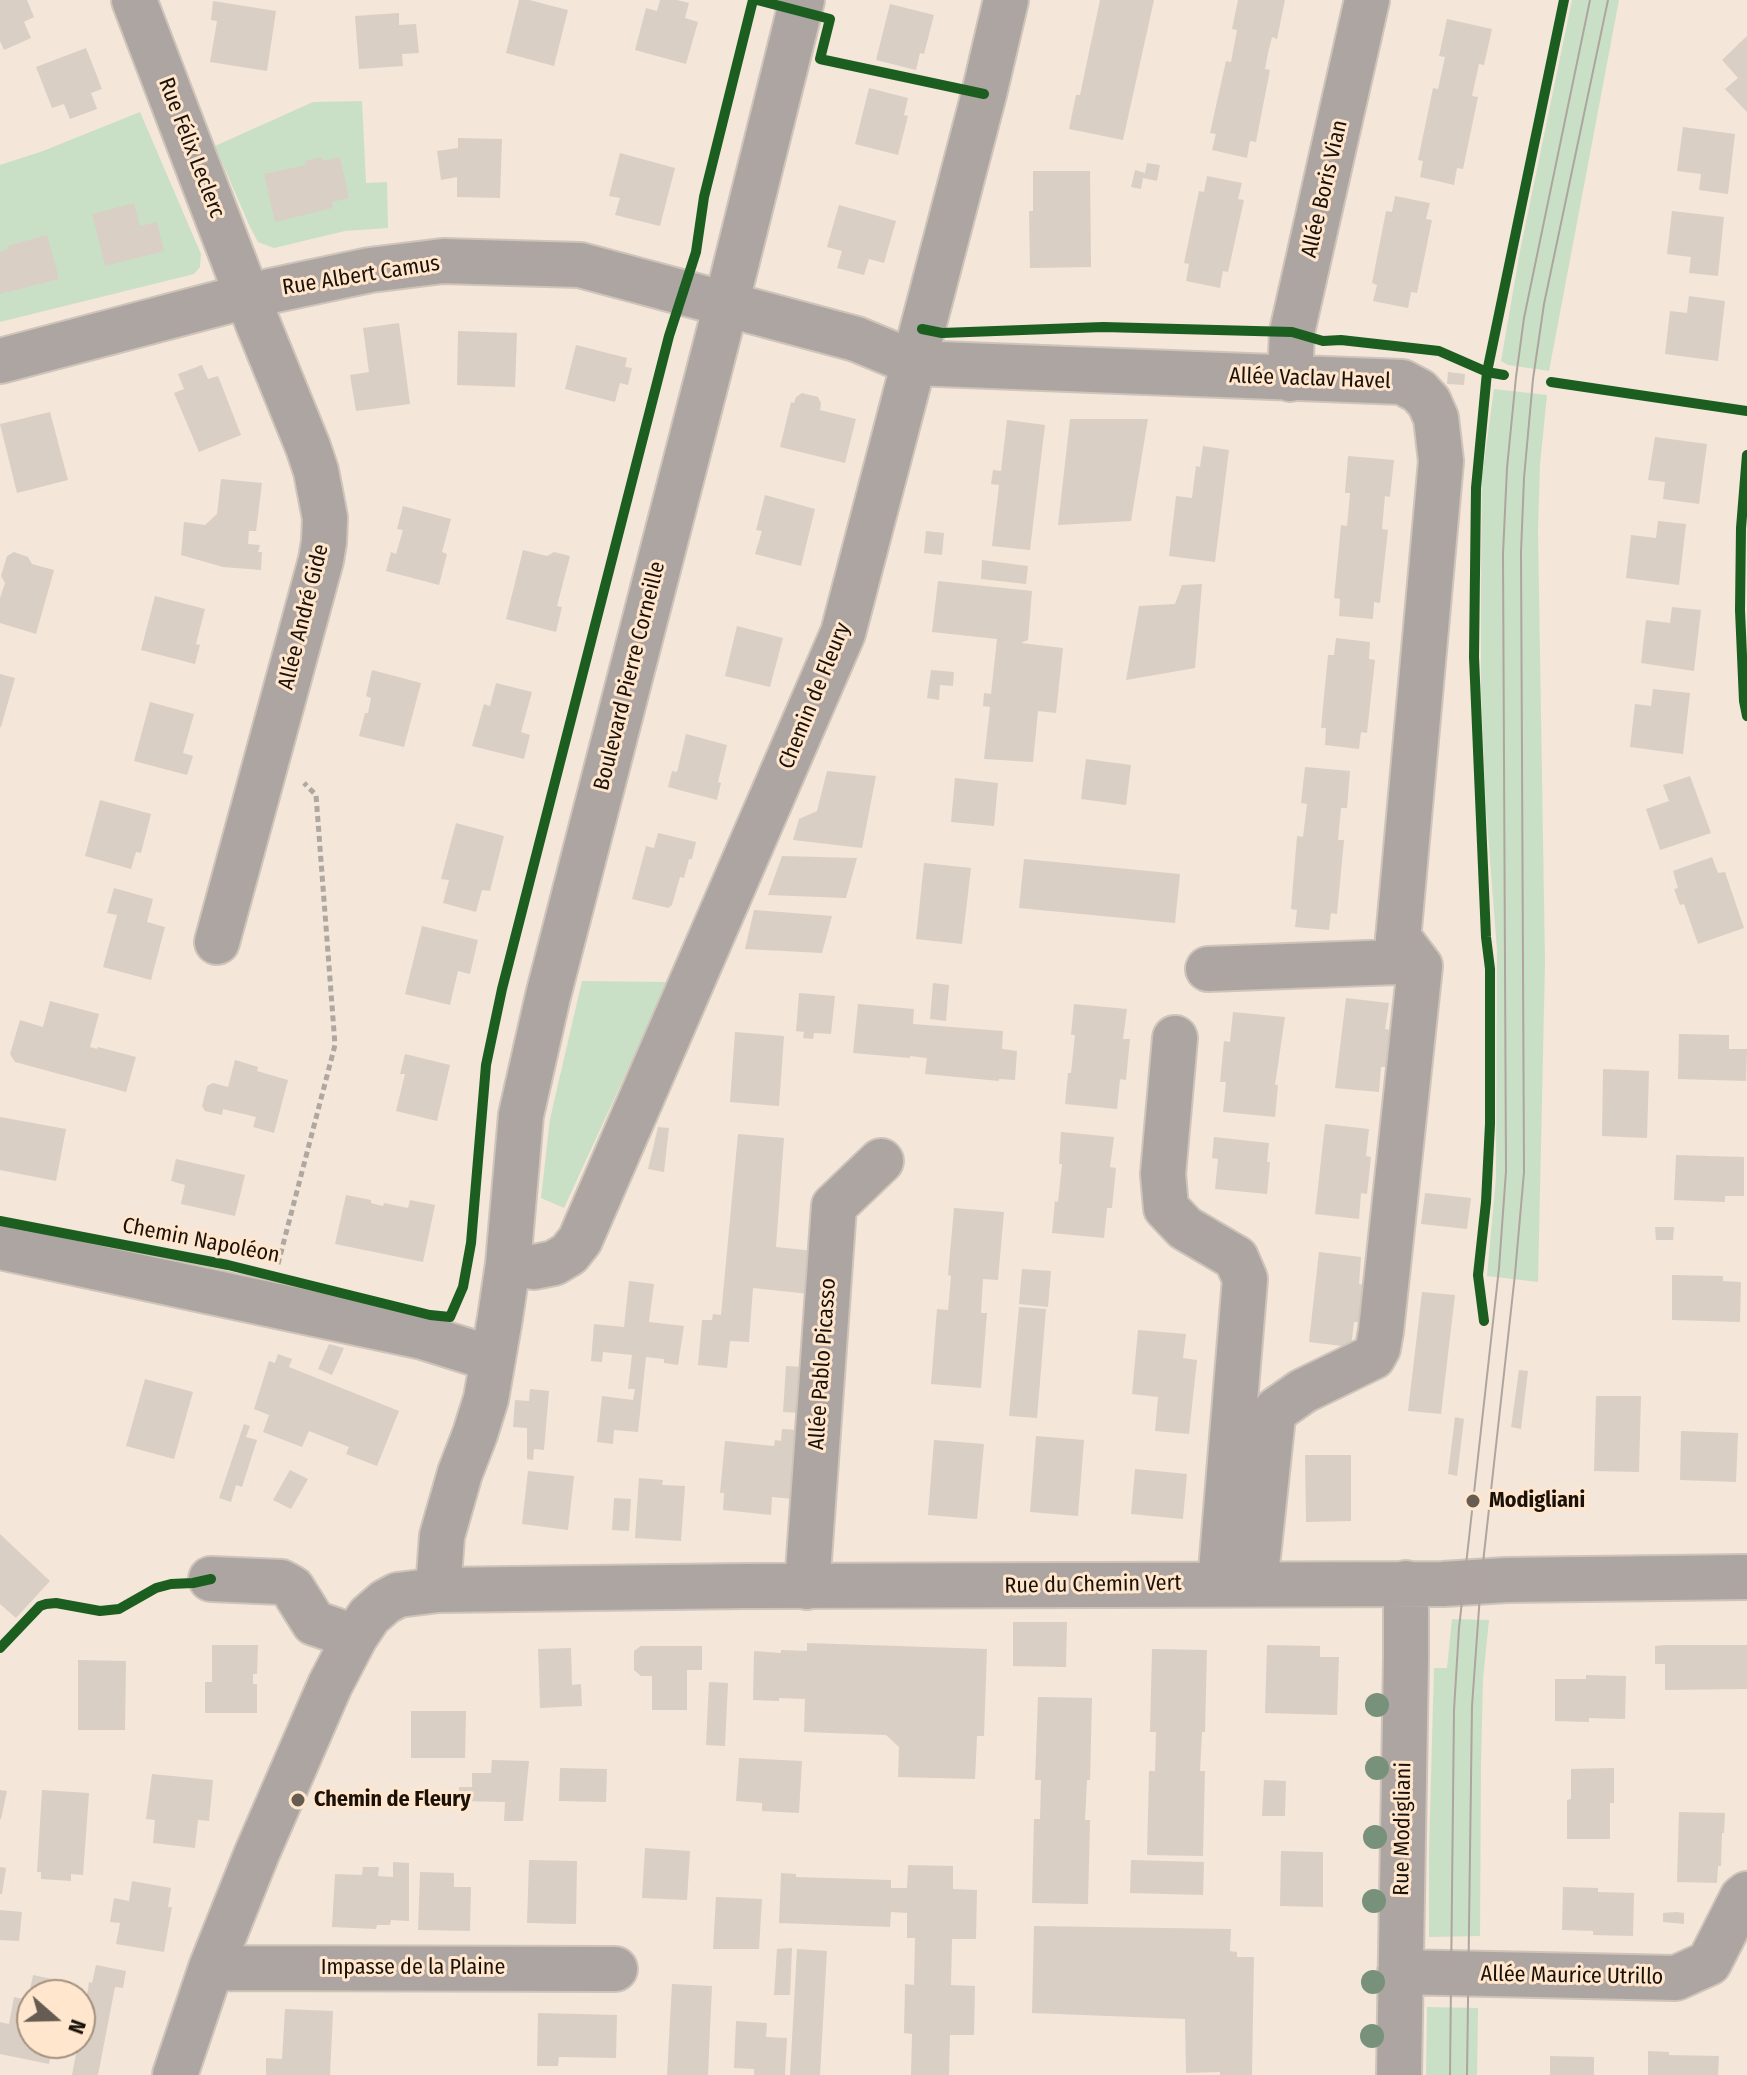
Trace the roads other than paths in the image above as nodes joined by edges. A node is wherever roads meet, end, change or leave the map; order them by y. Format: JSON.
{"nodes":[{"id":1,"x":134,"y":0,"type":"edge"},
{"id":2,"x":802,"y":0,"type":"edge"},
{"id":3,"x":1006,"y":0,"type":"edge"},
{"id":4,"x":1367,"y":0,"type":"edge"},
{"id":5,"x":247,"y":296,"type":"junction"},
{"id":6,"x":726,"y":305,"type":"junction"},
{"id":7,"x":0,"y":361,"type":"edge"},
{"id":8,"x":914,"y":363,"type":"junction"},
{"id":9,"x":1290,"y":379,"type":"junction"},
{"id":10,"x":217,"y":942,"type":"dead end"},
{"id":11,"x":1397,"y":949,"type":"junction"},
{"id":12,"x":1208,"y":969,"type":"dead end"},
{"id":13,"x":1175,"y":1038,"type":"dead end"},
{"id":14,"x":881,"y":1161,"type":"dead end"},
{"id":15,"x":0,"y":1247,"type":"edge"},
{"id":16,"x":508,"y":1264,"type":"junction"},
{"id":17,"x":493,"y":1359,"type":"junction"},
{"id":18,"x":1747,"y":1577,"type":"edge"},
{"id":19,"x":211,"y":1579,"type":"dead end"},
{"id":20,"x":1406,"y":1583,"type":"junction"},
{"id":21,"x":1238,"y":1584,"type":"junction"},
{"id":22,"x":807,"y":1587,"type":"junction"},
{"id":23,"x":438,"y":1590,"type":"junction"},
{"id":24,"x":355,"y":1637,"type":"junction"},
{"id":25,"x":1747,"y":1894,"type":"edge"},
{"id":26,"x":211,"y":1968,"type":"junction"},
{"id":27,"x":615,"y":1969,"type":"dead end"},
{"id":28,"x":1400,"y":1972,"type":"junction"},
{"id":29,"x":175,"y":2075,"type":"edge"},
{"id":30,"x":1399,"y":2075,"type":"edge"}],
"edges":[{"from":1,"to":5,"type":"street","name":"Rue Félix Leclerc"},
{"from":2,"to":6,"type":"street","name":"Boulevard Pierre Corneille"},
{"from":3,"to":8,"type":"street","name":"Chemin de Fleury"},
{"from":4,"to":9,"type":"street","name":"Allée Boris Vian"},
{"from":5,"to":6,"type":"street","name":"Rue Albert Camus"},
{"from":5,"to":7,"type":"street","name":"Rue Albert Camus"},
{"from":5,"to":10,"type":"street","name":"Allée André Gide"},
{"from":6,"to":8,"type":"street","name":"Allée Vaclav Havel"},
{"from":6,"to":16,"type":"street","name":"Boulevard Pierre Corneille"},
{"from":8,"to":9,"type":"street","name":"Allée Vaclav Havel"},
{"from":8,"to":16,"type":"street","name":"Chemin de Fleury"},
{"from":9,"to":11,"type":"street","name":"Allée Vaclav Havel"},
{"from":11,"to":12,"type":"street"},
{"from":11,"to":21,"type":"street"},
{"from":13,"to":21,"type":"street"},
{"from":14,"to":22,"type":"street","name":"Allée Pablo Picasso"},
{"from":15,"to":17,"type":"street","name":"Chemin Napoléon"},
{"from":16,"to":17,"type":"street","name":"Boulevard Pierre Corneille"},
{"from":17,"to":23,"type":"street"},
{"from":18,"to":20,"type":"street","name":"Rue du Chemin Vert"},
{"from":19,"to":24,"type":"street"},
{"from":20,"to":21,"type":"street","name":"Rue du Chemin Vert"},
{"from":20,"to":28,"type":"street","name":"Rue Modigliani"},
{"from":21,"to":22,"type":"street","name":"Rue du Chemin Vert"},
{"from":22,"to":23,"type":"street","name":"Rue du Chemin Vert"},
{"from":23,"to":24,"type":"street"},
{"from":24,"to":26,"type":"street"},
{"from":25,"to":28,"type":"street","name":"Allée Maurice Utrillo"},
{"from":26,"to":27,"type":"street","name":"Impasse de la Plaine"},
{"from":26,"to":29,"type":"street"},
{"from":28,"to":30,"type":"street","name":"Rue Modigliani"}]}
